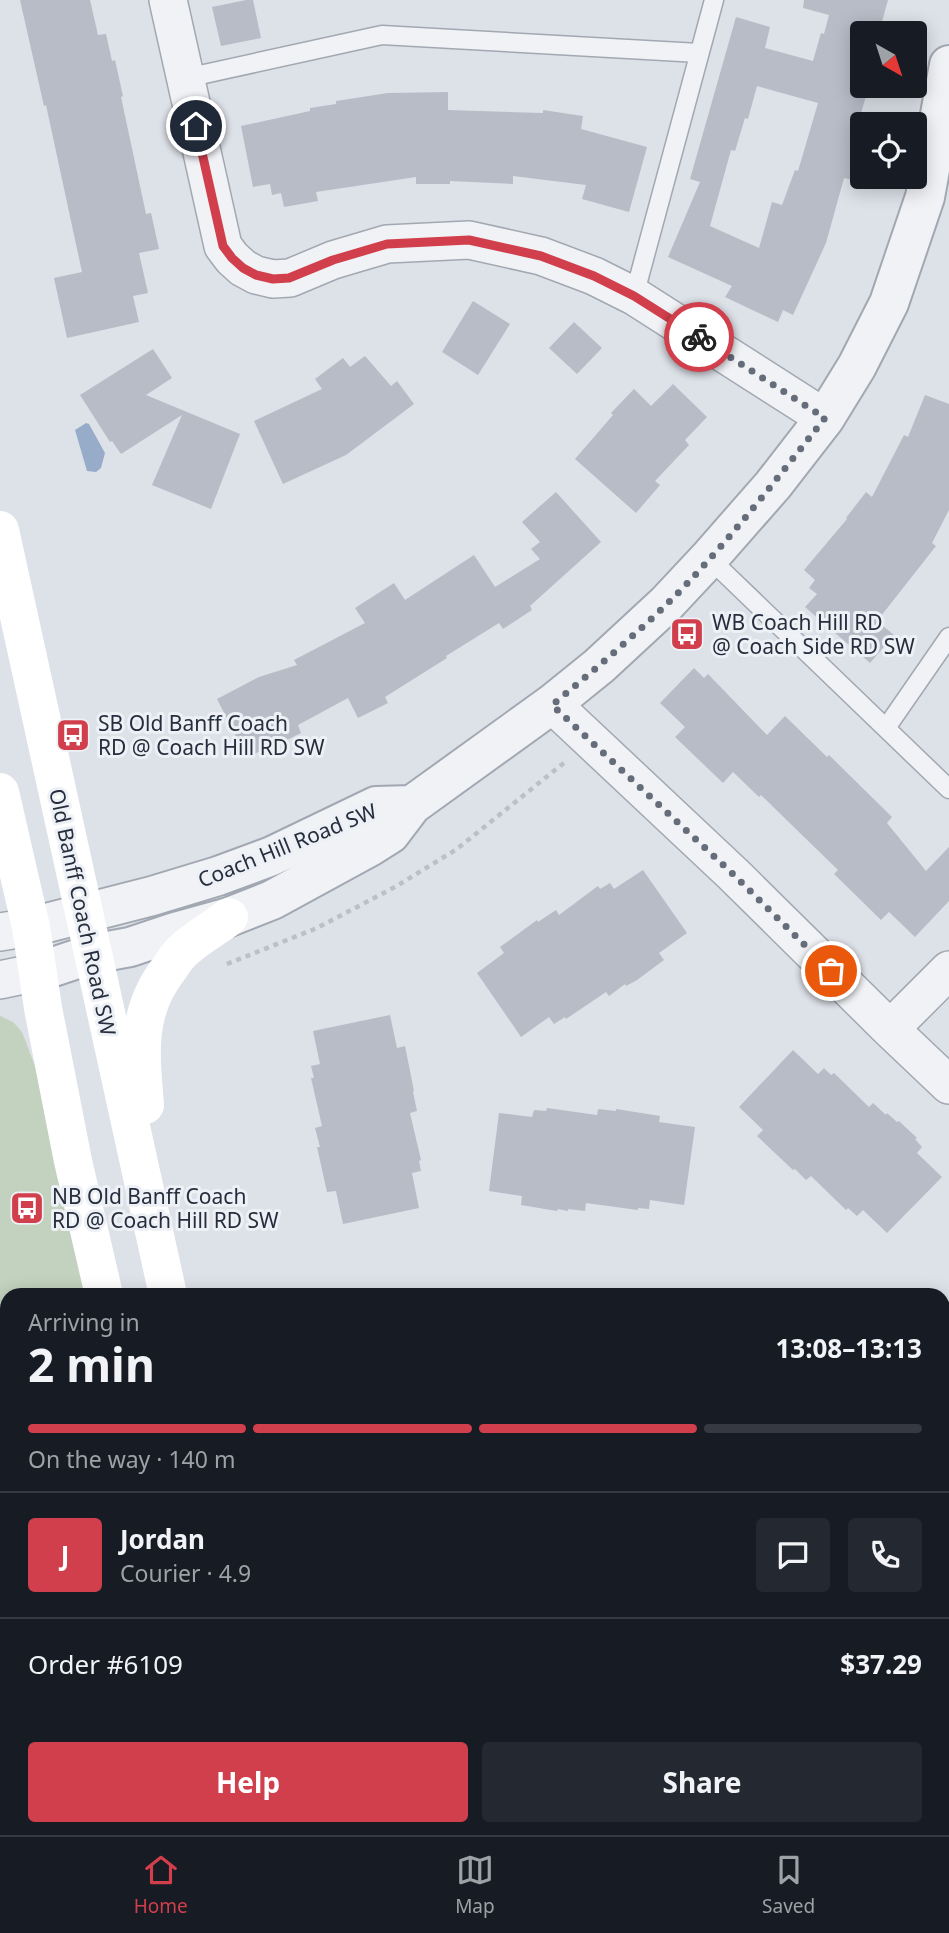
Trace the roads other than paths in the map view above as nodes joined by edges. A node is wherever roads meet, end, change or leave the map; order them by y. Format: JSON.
{"nodes":[{"id":1,"x":168,"y":0,"type":"edge"},
{"id":2,"x":714,"y":0,"type":"edge"},
{"id":3,"x":699,"y":53,"type":"junction"},
{"id":4,"x":949,"y":65,"type":"edge"},
{"id":5,"x":186,"y":78,"type":"junction"},
{"id":6,"x":634,"y":296,"type":"junction"},
{"id":7,"x":825,"y":418,"type":"junction"},
{"id":8,"x":0,"y":530,"type":"edge"},
{"id":9,"x":709,"y":558,"type":"junction"},
{"id":10,"x":949,"y":637,"type":"edge"},
{"id":11,"x":552,"y":705,"type":"junction"},
{"id":12,"x":886,"y":728,"type":"junction"},
{"id":13,"x":949,"y":789,"type":"edge"},
{"id":14,"x":0,"y":792,"type":"edge"},
{"id":15,"x":412,"y":805,"type":"junction"},
{"id":16,"x":83,"y":913,"type":"junction"},
{"id":17,"x":229,"y":918,"type":"junction"},
{"id":18,"x":16,"y":930,"type":"edge"},
{"id":19,"x":92,"y":954,"type":"junction"},
{"id":20,"x":949,"y":970,"type":"edge"},
{"id":21,"x":38,"y":972,"type":"junction"},
{"id":22,"x":0,"y":980,"type":"edge"},
{"id":23,"x":890,"y":1029,"type":"junction"},
{"id":24,"x":949,"y":1085,"type":"edge"},
{"id":25,"x":156,"y":1240,"type":"junction"},
{"id":26,"x":102,"y":1288,"type":"edge"},
{"id":27,"x":166,"y":1288,"type":"edge"}],
"edges":[{"from":1,"to":5,"type":"street"},
{"from":2,"to":3,"type":"lane"},
{"from":3,"to":5,"type":"lane"},
{"from":3,"to":6,"type":"lane"},
{"from":4,"to":7,"type":"street","name":"Coach Hill Road SW"},
{"from":5,"to":6,"type":"street"},
{"from":6,"to":7,"type":"street"},
{"from":7,"to":9,"type":"street","name":"Coach Hill Road SW"},
{"from":8,"to":16,"type":"main road","name":"Old Banff Coach Road SW"},
{"from":9,"to":11,"type":"street","name":"Coach Hill Road SW"},
{"from":9,"to":12,"type":"lane"},
{"from":10,"to":12,"type":"lane"},
{"from":11,"to":15,"type":"street","name":"Coach Hill Road SW"},
{"from":11,"to":23,"type":"street"},
{"from":12,"to":13,"type":"lane"},
{"from":14,"to":18,"type":"main road"},
{"from":15,"to":16,"type":"street","name":"Coach Hill Road SW"},
{"from":15,"to":17,"type":"street","name":"Coach Hill Road SW"},
{"from":16,"to":18,"type":"street","name":"Coach Hill Road SW"},
{"from":16,"to":19,"type":"main road","name":"Old Banff Coach Road SW"},
{"from":17,"to":19,"type":"street","name":"Coach Hill Road SW"},
{"from":17,"to":25,"type":"main road"},
{"from":18,"to":21,"type":"main road"},
{"from":19,"to":21,"type":"street","name":"Coach Hill Road SW"},
{"from":19,"to":25,"type":"main road","name":"Old Banff Coach Road SW"},
{"from":20,"to":23,"type":"street"},
{"from":21,"to":22,"type":"street","name":"Coach Hill Road SW"},
{"from":21,"to":26,"type":"main road"},
{"from":23,"to":24,"type":"street"},
{"from":25,"to":27,"type":"main road","name":"Old Banff Coach Road SW"}]}
